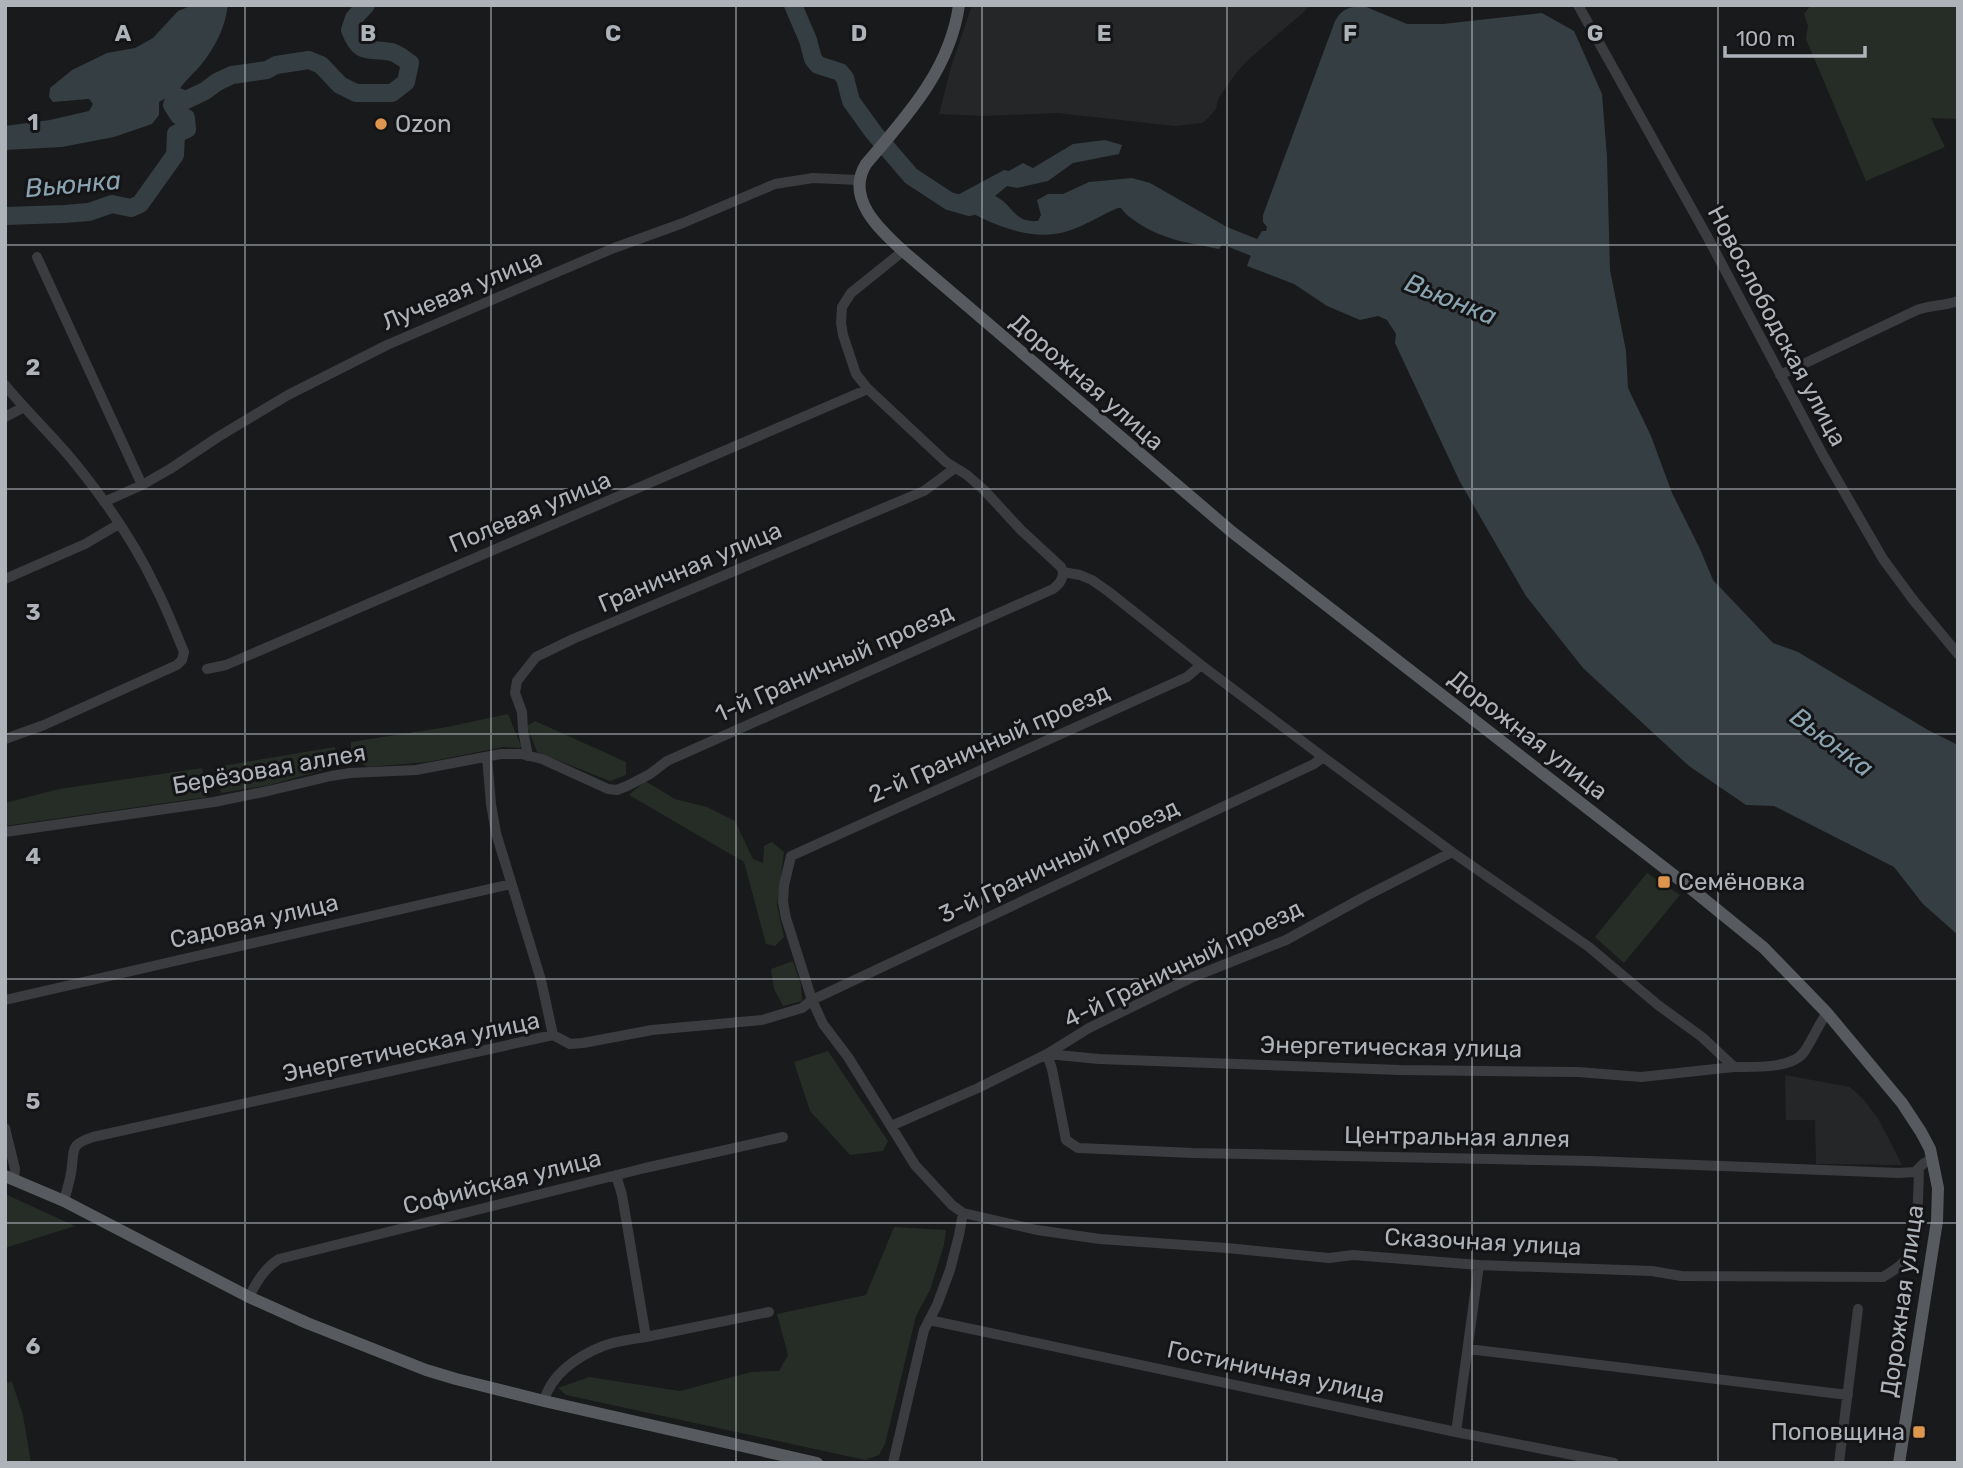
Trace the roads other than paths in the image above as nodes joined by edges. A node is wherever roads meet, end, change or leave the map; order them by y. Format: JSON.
{"nodes":[{"id":1,"x":960,"y":5,"type":"edge"},
{"id":2,"x":1578,"y":5,"type":"edge"},
{"id":3,"x":859,"y":180,"type":"junction"},
{"id":4,"x":903,"y":251,"type":"junction"},
{"id":5,"x":37,"y":257,"type":"dead end"},
{"id":6,"x":1958,"y":301,"type":"edge"},
{"id":7,"x":1780,"y":375,"type":"junction"},
{"id":8,"x":5,"y":385,"type":"edge"},
{"id":9,"x":869,"y":389,"type":"junction"},
{"id":10,"x":24,"y":407,"type":"junction"},
{"id":11,"x":5,"y":417,"type":"edge"},
{"id":12,"x":955,"y":468,"type":"junction"},
{"id":13,"x":142,"y":485,"type":"junction"},
{"id":14,"x":104,"y":502,"type":"junction"},
{"id":15,"x":119,"y":524,"type":"junction"},
{"id":16,"x":1063,"y":572,"type":"junction"},
{"id":17,"x":5,"y":579,"type":"edge"},
{"id":18,"x":1958,"y":654,"type":"edge"},
{"id":19,"x":1202,"y":666,"type":"junction"},
{"id":20,"x":206,"y":670,"type":"dead end"},
{"id":21,"x":5,"y":739,"type":"edge"},
{"id":22,"x":528,"y":756,"type":"junction"},
{"id":23,"x":487,"y":757,"type":"junction"},
{"id":24,"x":1324,"y":757,"type":"junction"},
{"id":25,"x":617,"y":790,"type":"joint"},
{"id":26,"x":5,"y":832,"type":"edge"},
{"id":27,"x":1452,"y":852,"type":"junction"},
{"id":28,"x":511,"y":884,"type":"junction"},
{"id":29,"x":5,"y":1000,"type":"edge"},
{"id":30,"x":812,"y":1000,"type":"junction"},
{"id":31,"x":1827,"y":1013,"type":"junction"},
{"id":32,"x":553,"y":1035,"type":"junction"},
{"id":33,"x":1047,"y":1054,"type":"junction"},
{"id":34,"x":1734,"y":1067,"type":"junction"},
{"id":35,"x":891,"y":1126,"type":"junction"},
{"id":36,"x":5,"y":1128,"type":"edge"},
{"id":37,"x":783,"y":1137,"type":"dead end"},
{"id":38,"x":1933,"y":1159,"type":"junction"},
{"id":39,"x":1919,"y":1169,"type":"junction"},
{"id":40,"x":616,"y":1175,"type":"junction"},
{"id":41,"x":10,"y":1177,"type":"edge"},
{"id":42,"x":64,"y":1201,"type":"junction"},
{"id":43,"x":963,"y":1213,"type":"junction"},
{"id":44,"x":1479,"y":1265,"type":"junction"},
{"id":45,"x":249,"y":1297,"type":"junction"},
{"id":46,"x":1858,"y":1309,"type":"dead end"},
{"id":47,"x":769,"y":1312,"type":"dead end"},
{"id":48,"x":929,"y":1320,"type":"junction"},
{"id":49,"x":646,"y":1336,"type":"junction"},
{"id":50,"x":1468,"y":1349,"type":"junction"},
{"id":51,"x":1848,"y":1395,"type":"junction"},
{"id":52,"x":544,"y":1401,"type":"junction"},
{"id":53,"x":1456,"y":1432,"type":"junction"},
{"id":54,"x":817,"y":1463,"type":"edge"},
{"id":55,"x":893,"y":1463,"type":"edge"},
{"id":56,"x":1614,"y":1463,"type":"edge"},
{"id":57,"x":1839,"y":1463,"type":"edge"},
{"id":58,"x":1899,"y":1463,"type":"edge"}],
"edges":[{"from":1,"to":3,"type":"main road"},
{"from":2,"to":7,"type":"street","name":"Новослободская улица"},
{"from":3,"to":4,"type":"main road","name":"Дорожная улица"},
{"from":3,"to":13,"type":"street","name":"Лучевая улица"},
{"from":4,"to":9,"type":"street"},
{"from":4,"to":31,"type":"main road","name":"Дорожная улица"},
{"from":5,"to":13,"type":"street"},
{"from":6,"to":7,"type":"street"},
{"from":7,"to":18,"type":"street","name":"Новослободская улица"},
{"from":8,"to":10,"type":"street"},
{"from":9,"to":12,"type":"street"},
{"from":9,"to":20,"type":"street","name":"Полевая улица"},
{"from":10,"to":11,"type":"street"},
{"from":10,"to":14,"type":"street"},
{"from":12,"to":16,"type":"street"},
{"from":12,"to":22,"type":"street","name":"Граничная улица"},
{"from":13,"to":14,"type":"street","name":"Лучевая улица"},
{"from":14,"to":15,"type":"street"},
{"from":15,"to":17,"type":"street"},
{"from":15,"to":21,"type":"street"},
{"from":16,"to":19,"type":"street"},
{"from":16,"to":25,"type":"street","name":"1-й Граничный проезд"},
{"from":19,"to":24,"type":"street"},
{"from":19,"to":30,"type":"street","name":"2-й Граничный проезд"},
{"from":22,"to":23,"type":"street","name":"Берёзовая аллея"},
{"from":22,"to":25,"type":"street","name":"Берёзовая аллея"},
{"from":23,"to":26,"type":"street","name":"Берёзовая аллея"},
{"from":23,"to":28,"type":"street"},
{"from":24,"to":27,"type":"street"},
{"from":24,"to":30,"type":"street","name":"3-й Граничный проезд"},
{"from":27,"to":33,"type":"street","name":"4-й Граничный проезд"},
{"from":27,"to":34,"type":"street"},
{"from":28,"to":29,"type":"street","name":"Садовая улица"},
{"from":28,"to":32,"type":"street"},
{"from":30,"to":32,"type":"street","name":"Энергетическая улица"},
{"from":30,"to":35,"type":"street"},
{"from":31,"to":34,"type":"street","name":"Энергетическая улица"},
{"from":31,"to":38,"type":"main road","name":"Дорожная улица"},
{"from":32,"to":42,"type":"street","name":"Энергетическая улица"},
{"from":33,"to":34,"type":"street","name":"Энергетическая улица"},
{"from":33,"to":35,"type":"street","name":"4-й Граничный проезд"},
{"from":33,"to":39,"type":"street","name":"Центральная аллея"},
{"from":35,"to":43,"type":"street"},
{"from":36,"to":41,"type":"street"},
{"from":37,"to":40,"type":"street","name":"Софийская улица"},
{"from":38,"to":39,"type":"street","name":"Центральная аллея"},
{"from":38,"to":58,"type":"main road","name":"Дорожная улица"},
{"from":39,"to":44,"type":"street","name":"Сказочная улица"},
{"from":40,"to":45,"type":"street","name":"Софийская улица"},
{"from":40,"to":49,"type":"street"},
{"from":41,"to":42,"type":"main road"},
{"from":42,"to":45,"type":"main road"},
{"from":43,"to":44,"type":"street","name":"Сказочная улица"},
{"from":43,"to":48,"type":"street"},
{"from":44,"to":50,"type":"street"},
{"from":45,"to":52,"type":"main road"},
{"from":46,"to":51,"type":"street"},
{"from":47,"to":49,"type":"street"},
{"from":48,"to":53,"type":"street","name":"Гостиничная улица"},
{"from":48,"to":55,"type":"street"},
{"from":49,"to":52,"type":"street"},
{"from":50,"to":51,"type":"street"},
{"from":50,"to":53,"type":"street"},
{"from":51,"to":57,"type":"street"},
{"from":52,"to":54,"type":"main road"},
{"from":53,"to":56,"type":"street","name":"Гостиничная улица"}]}
